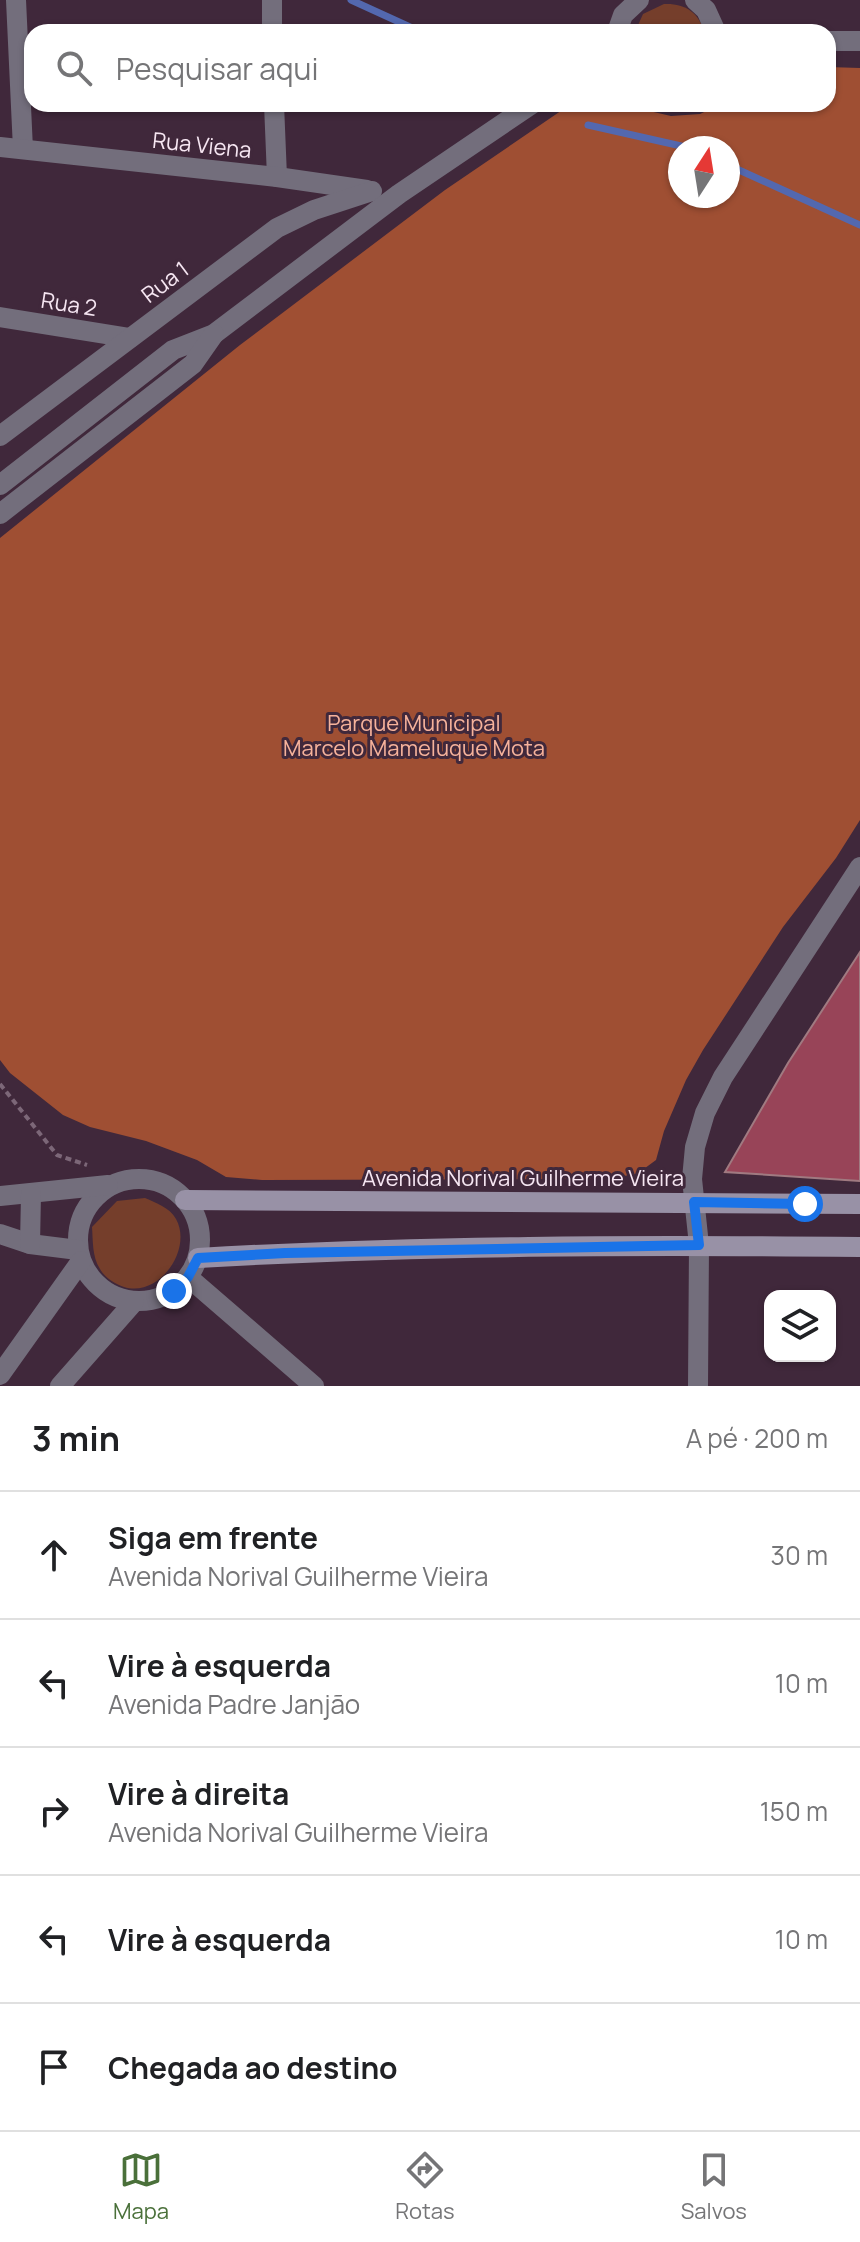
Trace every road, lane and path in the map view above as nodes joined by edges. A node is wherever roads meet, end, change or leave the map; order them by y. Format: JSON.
{"nodes":[{"id":1,"x":16,"y":0,"type":"edge"},
{"id":2,"x":272,"y":0,"type":"edge"},
{"id":3,"x":639,"y":0,"type":"edge"},
{"id":4,"x":695,"y":0,"type":"edge"},
{"id":5,"x":272,"y":24,"type":"edge"},
{"id":6,"x":620,"y":24,"type":"edge"},
{"id":7,"x":712,"y":24,"type":"edge"},
{"id":8,"x":836,"y":41,"type":"edge"},
{"id":9,"x":860,"y":41,"type":"edge"},
{"id":10,"x":274,"y":112,"type":"edge"},
{"id":11,"x":520,"y":112,"type":"edge"},
{"id":12,"x":0,"y":147,"type":"edge"},
{"id":13,"x":23,"y":149,"type":"junction"},
{"id":14,"x":277,"y":177,"type":"junction"},
{"id":15,"x":372,"y":191,"type":"junction"},
{"id":16,"x":399,"y":194,"type":"junction"},
{"id":17,"x":0,"y":317,"type":"edge"},
{"id":18,"x":214,"y":334,"type":"junction"},
{"id":19,"x":130,"y":338,"type":"junction"},
{"id":20,"x":0,"y":436,"type":"edge"},
{"id":21,"x":0,"y":485,"type":"edge"},
{"id":22,"x":0,"y":514,"type":"edge"},
{"id":23,"x":860,"y":867,"type":"edge"},
{"id":24,"x":0,"y":1084,"type":"edge"},
{"id":25,"x":87,"y":1165,"type":"dead end"},
{"id":26,"x":112,"y":1185,"type":"junction"},
{"id":27,"x":31,"y":1194,"type":"junction"},
{"id":28,"x":0,"y":1196,"type":"edge"},
{"id":29,"x":185,"y":1200,"type":"junction"},
{"id":30,"x":694,"y":1202,"type":"junction"},
{"id":31,"x":860,"y":1204,"type":"edge"},
{"id":32,"x":0,"y":1234,"type":"edge"},
{"id":33,"x":30,"y":1244,"type":"junction"},
{"id":34,"x":699,"y":1245,"type":"junction"},
{"id":35,"x":860,"y":1247,"type":"edge"},
{"id":36,"x":80,"y":1256,"type":"junction"},
{"id":37,"x":193,"y":1267,"type":"junction"},
{"id":38,"x":134,"y":1302,"type":"junction"},
{"id":39,"x":0,"y":1375,"type":"edge"},
{"id":40,"x":60,"y":1386,"type":"edge"},
{"id":41,"x":314,"y":1386,"type":"edge"},
{"id":42,"x":698,"y":1386,"type":"edge"}],
"edges":[{"from":1,"to":13,"type":"street"},
{"from":2,"to":5,"type":"street"},
{"from":3,"to":6,"type":"street"},
{"from":4,"to":7,"type":"street"},
{"from":8,"to":9,"type":"street"},
{"from":10,"to":14,"type":"street"},
{"from":11,"to":16,"type":"street"},
{"from":12,"to":13,"type":"street","name":"Rua Viena"},
{"from":13,"to":14,"type":"street","name":"Rua Viena"},
{"from":14,"to":15,"type":"street","name":"Rua Viena"},
{"from":15,"to":16,"type":"street","name":"Rua Viena"},
{"from":15,"to":19,"type":"street","name":"Rua 1"},
{"from":16,"to":18,"type":"street"},
{"from":17,"to":19,"type":"street","name":"Rua 2"},
{"from":18,"to":21,"type":"street"},
{"from":18,"to":22,"type":"street"},
{"from":19,"to":20,"type":"street","name":"Rua 1"},
{"from":23,"to":30,"type":"street"},
{"from":24,"to":25,"type":"path"},
{"from":26,"to":27,"type":"street"},
{"from":26,"to":29,"type":"street"},
{"from":26,"to":36,"type":"street"},
{"from":27,"to":28,"type":"street"},
{"from":27,"to":33,"type":"street"},
{"from":29,"to":30,"type":"street","name":"Avenida Norival Guilherme Vieira"},
{"from":29,"to":37,"type":"street"},
{"from":30,"to":31,"type":"street","name":"Avenida Norival Guilherme Vieira"},
{"from":30,"to":34,"type":"street"},
{"from":32,"to":33,"type":"street"},
{"from":33,"to":36,"type":"street"},
{"from":34,"to":35,"type":"street"},
{"from":34,"to":37,"type":"street"},
{"from":34,"to":42,"type":"street"},
{"from":36,"to":38,"type":"street"},
{"from":36,"to":39,"type":"street"},
{"from":37,"to":38,"type":"street"},
{"from":37,"to":41,"type":"street"},
{"from":38,"to":40,"type":"street"}]}
